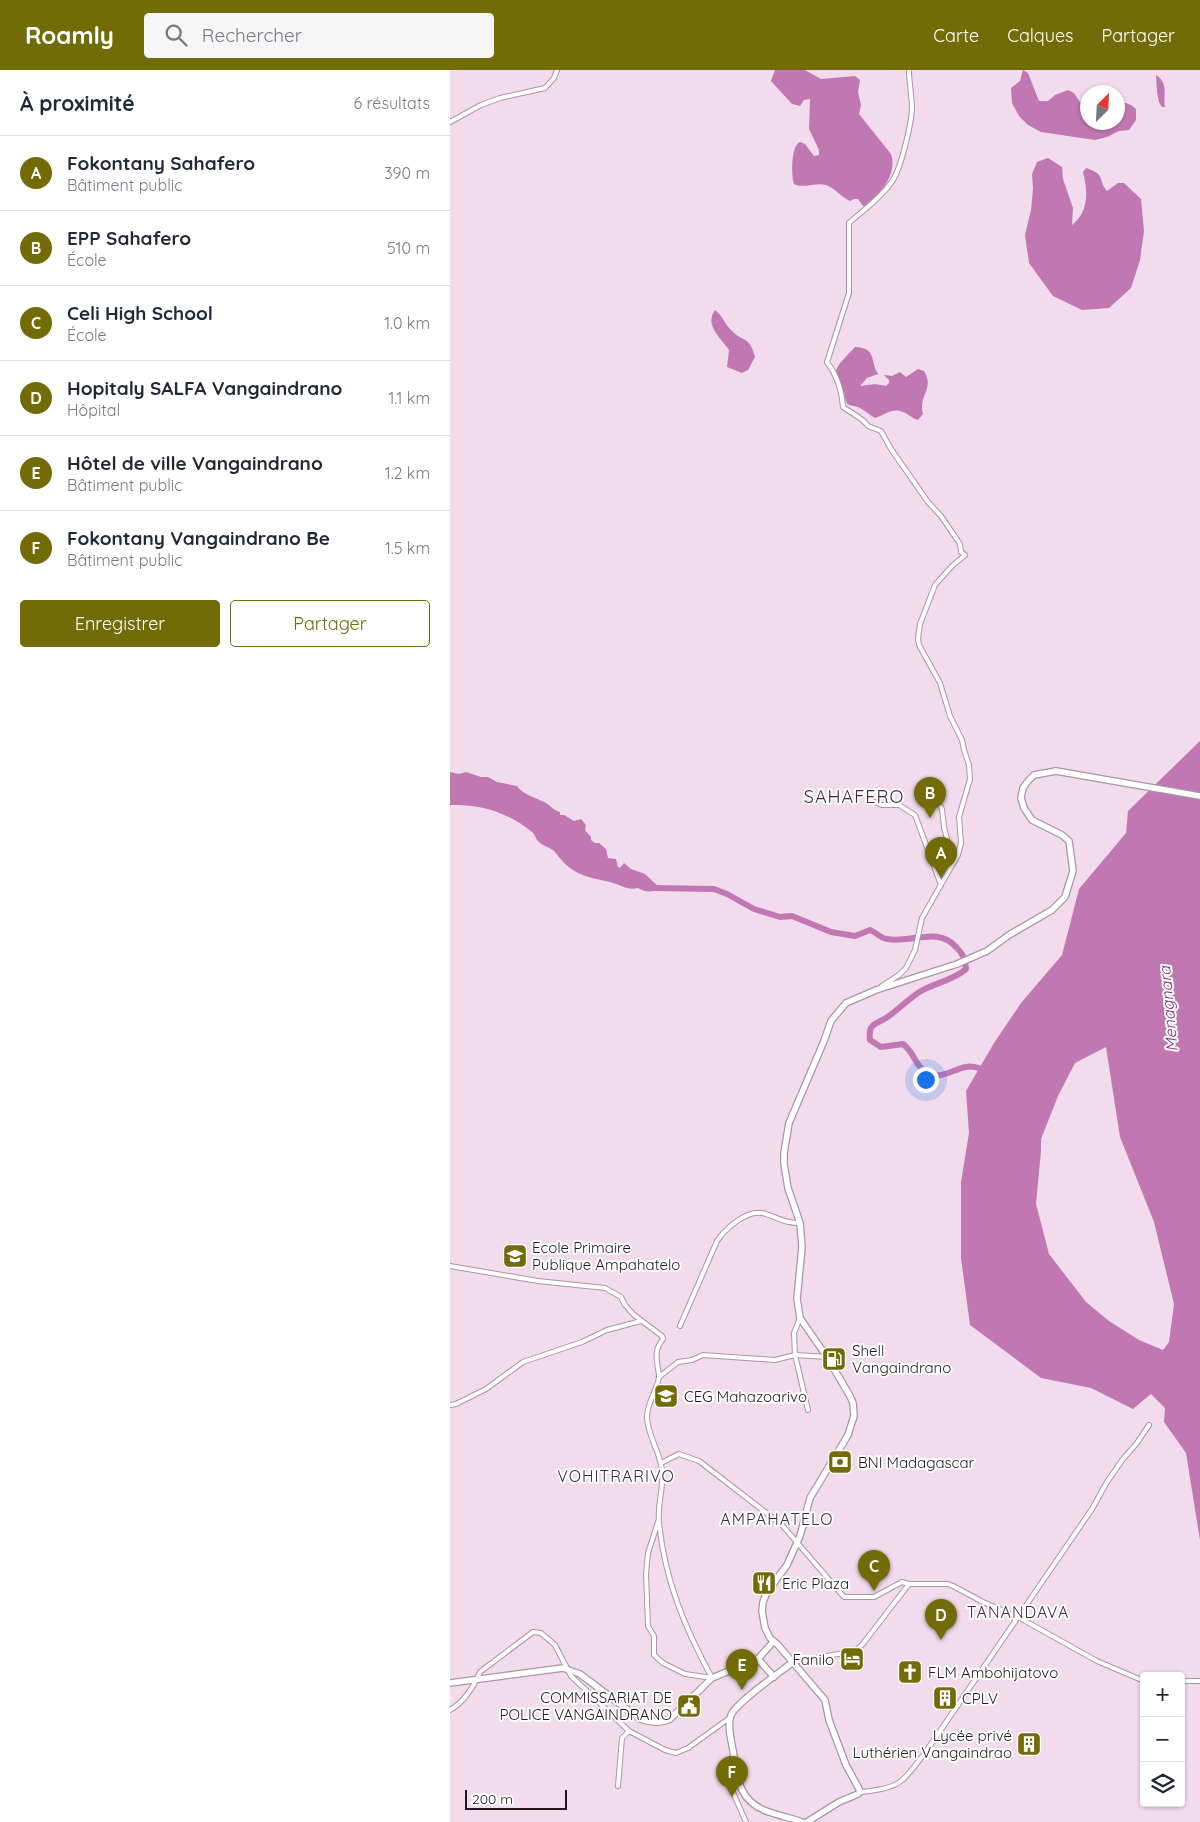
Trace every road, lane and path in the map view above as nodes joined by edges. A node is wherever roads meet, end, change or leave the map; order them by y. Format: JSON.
{"nodes":[{"id":1,"x":557,"y":70,"type":"edge"},
{"id":2,"x":909,"y":70,"type":"edge"},
{"id":3,"x":450,"y":122,"type":"edge"},
{"id":4,"x":1200,"y":796,"type":"edge"},
{"id":5,"x":870,"y":800,"type":"dead end"},
{"id":6,"x":934,"y":801,"type":"dead end"},
{"id":7,"x":953,"y":864,"type":"junction"},
{"id":8,"x":941,"y":885,"type":"junction"},
{"id":9,"x":876,"y":990,"type":"junction"},
{"id":10,"x":800,"y":1223,"type":"junction"},
{"id":11,"x":450,"y":1266,"type":"edge"},
{"id":12,"x":800,"y":1318,"type":"junction"},
{"id":13,"x":640,"y":1321,"type":"junction"},
{"id":14,"x":680,"y":1326,"type":"dead end"},
{"id":15,"x":795,"y":1355,"type":"junction"},
{"id":16,"x":826,"y":1357,"type":"junction"},
{"id":17,"x":659,"y":1377,"type":"junction"},
{"id":18,"x":450,"y":1405,"type":"edge"},
{"id":19,"x":808,"y":1410,"type":"dead end"},
{"id":20,"x":1149,"y":1425,"type":"dead end"},
{"id":21,"x":661,"y":1463,"type":"junction"},
{"id":22,"x":658,"y":1522,"type":"junction"},
{"id":23,"x":797,"y":1543,"type":"junction"},
{"id":24,"x":909,"y":1584,"type":"junction"},
{"id":25,"x":1018,"y":1617,"type":"junction"},
{"id":26,"x":773,"y":1642,"type":"junction"},
{"id":27,"x":758,"y":1659,"type":"junction"},
{"id":28,"x":792,"y":1662,"type":"junction"},
{"id":29,"x":566,"y":1669,"type":"junction"},
{"id":30,"x":774,"y":1677,"type":"junction"},
{"id":31,"x":712,"y":1678,"type":"junction"},
{"id":32,"x":1140,"y":1678,"type":"edge"},
{"id":33,"x":478,"y":1680,"type":"junction"},
{"id":34,"x":1185,"y":1680,"type":"edge"},
{"id":35,"x":1200,"y":1681,"type":"edge"},
{"id":36,"x":450,"y":1683,"type":"edge"},
{"id":37,"x":450,"y":1710,"type":"edge"},
{"id":38,"x":731,"y":1717,"type":"junction"},
{"id":39,"x":629,"y":1732,"type":"junction"},
{"id":40,"x":738,"y":1780,"type":"junction"},
{"id":41,"x":618,"y":1786,"type":"dead end"},
{"id":42,"x":860,"y":1792,"type":"junction"},
{"id":43,"x":746,"y":1822,"type":"edge"},
{"id":44,"x":802,"y":1822,"type":"edge"},
{"id":45,"x":807,"y":1822,"type":"edge"}],
"edges":[{"from":1,"to":3,"type":"street"},
{"from":2,"to":7,"type":"street"},
{"from":4,"to":9,"type":"main road"},
{"from":5,"to":8,"type":"street"},
{"from":6,"to":7,"type":"street"},
{"from":7,"to":8,"type":"street"},
{"from":8,"to":9,"type":"street"},
{"from":9,"to":10,"type":"main road"},
{"from":10,"to":12,"type":"main road"},
{"from":10,"to":14,"type":"street"},
{"from":11,"to":13,"type":"street"},
{"from":12,"to":15,"type":"street"},
{"from":12,"to":16,"type":"main road"},
{"from":13,"to":17,"type":"street"},
{"from":13,"to":18,"type":"street"},
{"from":15,"to":16,"type":"street"},
{"from":15,"to":17,"type":"street"},
{"from":15,"to":19,"type":"street"},
{"from":16,"to":23,"type":"main road"},
{"from":17,"to":21,"type":"street"},
{"from":20,"to":25,"type":"street"},
{"from":21,"to":22,"type":"street"},
{"from":21,"to":23,"type":"street"},
{"from":22,"to":31,"type":"street"},
{"from":22,"to":31,"type":"street"},
{"from":23,"to":24,"type":"street"},
{"from":23,"to":26,"type":"main road"},
{"from":24,"to":25,"type":"street"},
{"from":24,"to":28,"type":"street"},
{"from":25,"to":32,"type":"street"},
{"from":25,"to":42,"type":"street"},
{"from":26,"to":27,"type":"main road"},
{"from":26,"to":28,"type":"main road"},
{"from":27,"to":30,"type":"main road"},
{"from":27,"to":31,"type":"main road"},
{"from":28,"to":30,"type":"main road"},
{"from":28,"to":42,"type":"main road"},
{"from":29,"to":31,"type":"main road"},
{"from":29,"to":33,"type":"main road"},
{"from":29,"to":33,"type":"street"},
{"from":29,"to":39,"type":"street"},
{"from":30,"to":38,"type":"main road"},
{"from":33,"to":36,"type":"main road"},
{"from":33,"to":37,"type":"street"},
{"from":34,"to":35,"type":"street"},
{"from":38,"to":39,"type":"street"},
{"from":38,"to":40,"type":"main road"},
{"from":39,"to":41,"type":"street"},
{"from":40,"to":43,"type":"street"},
{"from":40,"to":44,"type":"main road"},
{"from":42,"to":45,"type":"main road"}]}
